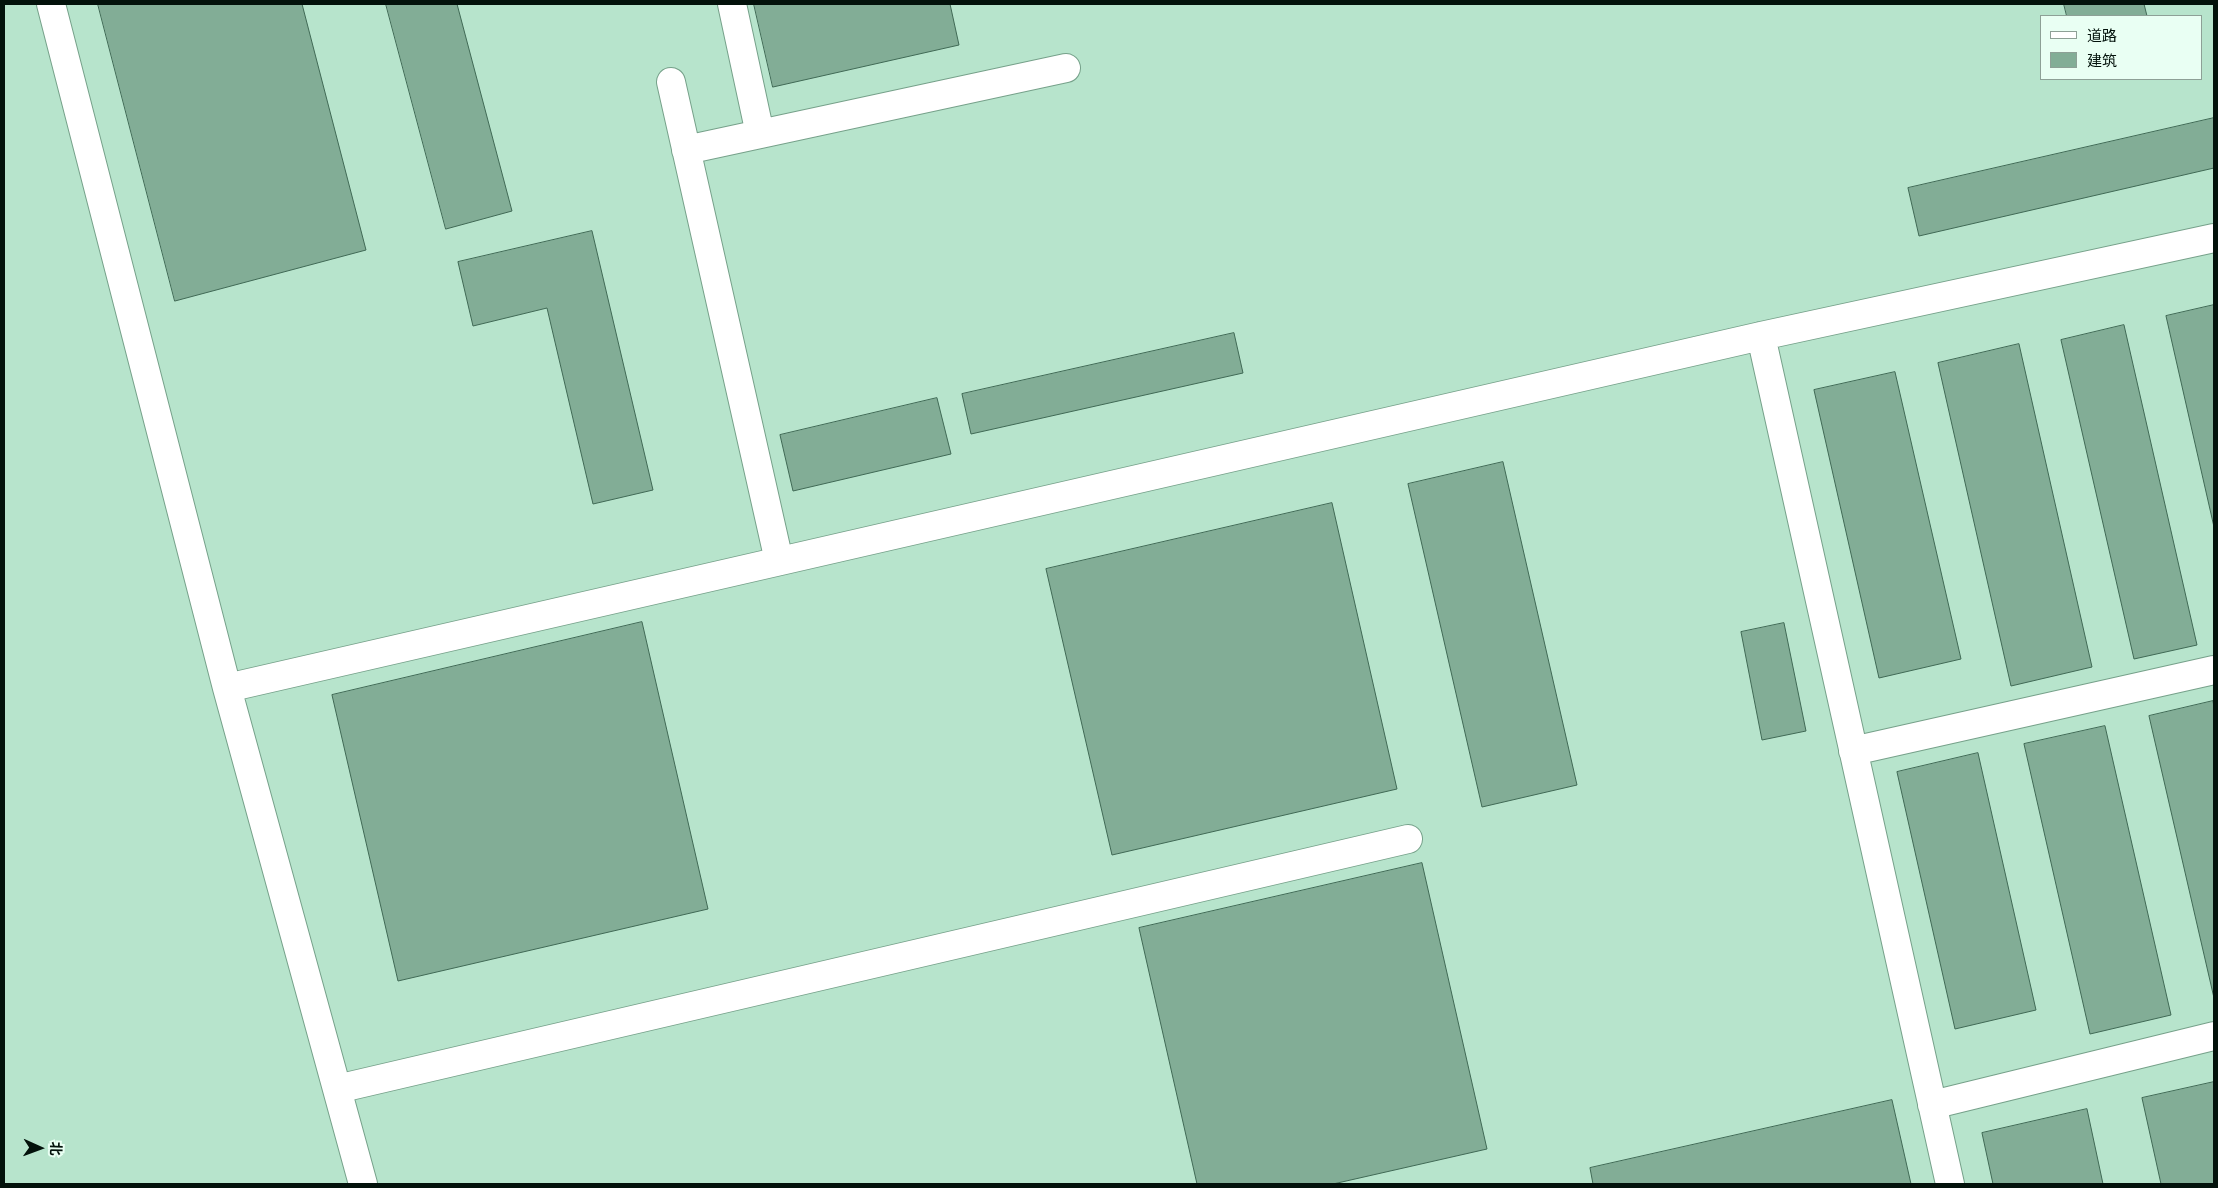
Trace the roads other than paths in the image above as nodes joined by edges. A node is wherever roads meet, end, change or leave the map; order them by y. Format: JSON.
{"nodes":[{"id":1,"x":51,"y":4,"type":"edge"},
{"id":2,"x":732,"y":4,"type":"edge"},
{"id":3,"x":1066,"y":68,"type":"dead end"},
{"id":4,"x":671,"y":82,"type":"dead end"},
{"id":5,"x":760,"y":134,"type":"junction"},
{"id":6,"x":686,"y":150,"type":"junction"},
{"id":7,"x":2214,"y":238,"type":"edge"},
{"id":8,"x":1761,"y":336,"type":"junction"},
{"id":9,"x":779,"y":561,"type":"junction"},
{"id":10,"x":2214,"y":670,"type":"edge"},
{"id":11,"x":227,"y":688,"type":"junction"},
{"id":12,"x":1853,"y":751,"type":"junction"},
{"id":13,"x":1408,"y":839,"type":"dead end"},
{"id":14,"x":2214,"y":1036,"type":"edge"},
{"id":15,"x":337,"y":1089,"type":"junction"},
{"id":16,"x":1932,"y":1105,"type":"junction"},
{"id":17,"x":363,"y":1184,"type":"edge"},
{"id":18,"x":1950,"y":1184,"type":"edge"}],
"edges":[{"from":1,"to":11,"type":"street"},
{"from":2,"to":5,"type":"street"},
{"from":3,"to":5,"type":"street"},
{"from":4,"to":6,"type":"street"},
{"from":5,"to":6,"type":"street"},
{"from":6,"to":9,"type":"street"},
{"from":7,"to":8,"type":"street"},
{"from":8,"to":9,"type":"street"},
{"from":8,"to":12,"type":"street"},
{"from":9,"to":11,"type":"street"},
{"from":10,"to":12,"type":"street"},
{"from":11,"to":15,"type":"street"},
{"from":12,"to":16,"type":"street"},
{"from":13,"to":15,"type":"street"},
{"from":14,"to":16,"type":"street"},
{"from":15,"to":17,"type":"street"},
{"from":16,"to":18,"type":"street"}]}
